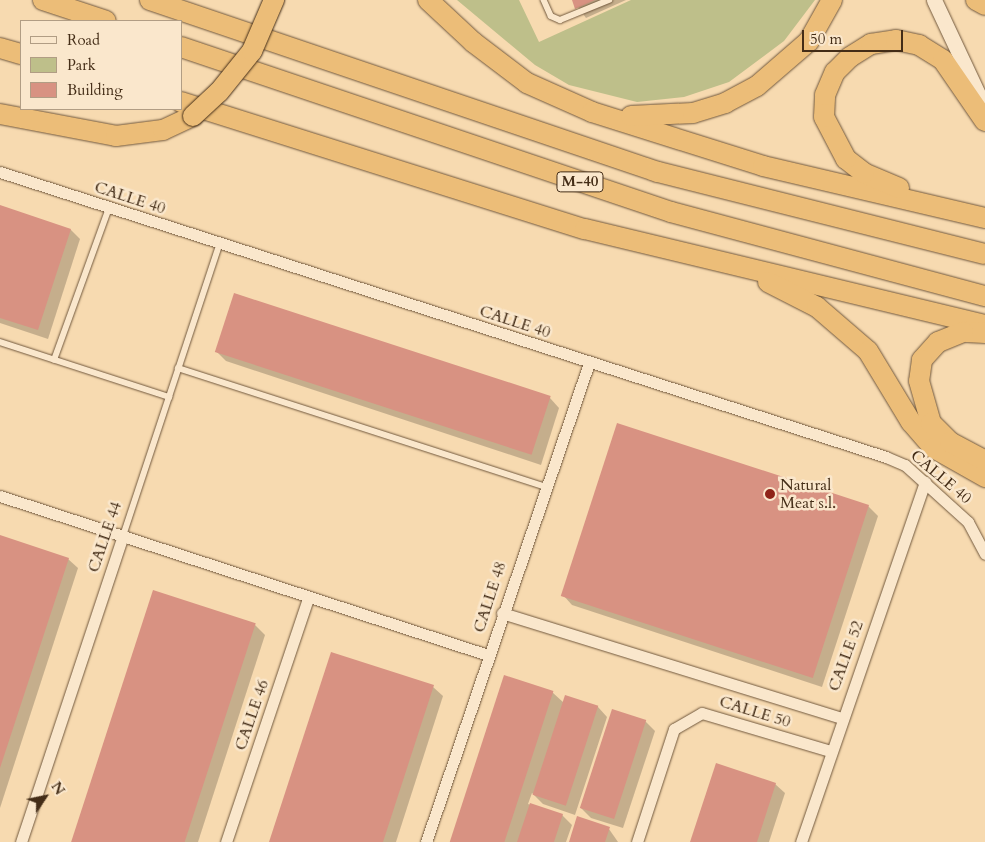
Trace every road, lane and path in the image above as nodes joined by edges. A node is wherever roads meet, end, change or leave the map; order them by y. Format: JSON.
{"nodes":[{"id":1,"x":44,"y":0,"type":"edge"},
{"id":2,"x":150,"y":0,"type":"edge"},
{"id":3,"x":274,"y":0,"type":"edge"},
{"id":4,"x":428,"y":0,"type":"edge"},
{"id":5,"x":544,"y":0,"type":"edge"},
{"id":6,"x":609,"y":0,"type":"edge"},
{"id":7,"x":832,"y":0,"type":"edge"},
{"id":8,"x":934,"y":0,"type":"edge"},
{"id":9,"x":944,"y":0,"type":"edge"},
{"id":10,"x":976,"y":0,"type":"edge"},
{"id":11,"x":985,"y":5,"type":"edge"},
{"id":12,"x":103,"y":20,"type":"edge"},
{"id":13,"x":182,"y":47,"type":"edge"},
{"id":14,"x":0,"y":48,"type":"edge"},
{"id":15,"x":20,"y":54,"type":"edge"},
{"id":16,"x":985,"y":86,"type":"edge"},
{"id":17,"x":187,"y":109,"type":"edge"},
{"id":18,"x":985,"y":109,"type":"edge"},
{"id":19,"x":592,"y":112,"type":"junction"},
{"id":20,"x":0,"y":114,"type":"edge"},
{"id":21,"x":985,"y":121,"type":"edge"},
{"id":22,"x":0,"y":172,"type":"edge"},
{"id":23,"x":109,"y":208,"type":"junction"},
{"id":24,"x":954,"y":211,"type":"junction"},
{"id":25,"x":985,"y":218,"type":"edge"},
{"id":26,"x":220,"y":243,"type":"junction"},
{"id":27,"x":985,"y":254,"type":"edge"},
{"id":28,"x":740,"y":267,"type":"junction"},
{"id":29,"x":985,"y":296,"type":"edge"},
{"id":30,"x":985,"y":326,"type":"edge"},
{"id":31,"x":985,"y":333,"type":"edge"},
{"id":32,"x":0,"y":342,"type":"edge"},
{"id":33,"x":54,"y":360,"type":"junction"},
{"id":34,"x":589,"y":363,"type":"junction"},
{"id":35,"x":178,"y":368,"type":"junction"},
{"id":36,"x":169,"y":397,"type":"junction"},
{"id":37,"x":985,"y":462,"type":"edge"},
{"id":38,"x":985,"y":477,"type":"edge"},
{"id":39,"x":925,"y":482,"type":"junction"},
{"id":40,"x":544,"y":486,"type":"junction"},
{"id":41,"x":0,"y":496,"type":"edge"},
{"id":42,"x":123,"y":536,"type":"junction"},
{"id":43,"x":985,"y":554,"type":"edge"},
{"id":44,"x":308,"y":598,"type":"junction"},
{"id":45,"x":502,"y":613,"type":"junction"},
{"id":46,"x":488,"y":655,"type":"junction"},
{"id":47,"x":841,"y":718,"type":"junction"},
{"id":48,"x":830,"y":751,"type":"junction"},
{"id":49,"x":21,"y":842,"type":"edge"},
{"id":50,"x":226,"y":842,"type":"edge"},
{"id":51,"x":426,"y":842,"type":"edge"},
{"id":52,"x":636,"y":842,"type":"edge"},
{"id":53,"x":800,"y":842,"type":"edge"}],
"edges":[{"from":1,"to":12,"type":"highway"},
{"from":2,"to":27,"type":"highway","number":"M-40"},
{"from":3,"to":17,"type":"highway","bridge":true},
{"from":4,"to":19,"type":"highway"},
{"from":5,"to":6,"type":"lane"},
{"from":7,"to":19,"type":"highway"},
{"from":8,"to":18,"type":"main road"},
{"from":9,"to":16,"type":"main road"},
{"from":10,"to":11,"type":"highway"},
{"from":13,"to":29,"type":"highway","number":"M-40"},
{"from":14,"to":15,"type":"highway"},
{"from":17,"to":20,"type":"highway"},
{"from":17,"to":28,"type":"highway"},
{"from":19,"to":24,"type":"highway"},
{"from":21,"to":24,"type":"highway"},
{"from":22,"to":23,"type":"street","name":"CALLE 40"},
{"from":23,"to":26,"type":"street","name":"CALLE 40"},
{"from":23,"to":33,"type":"lane"},
{"from":24,"to":25,"type":"highway"},
{"from":26,"to":34,"type":"street","name":"CALLE 40"},
{"from":26,"to":35,"type":"lane","name":"CALLE 44"},
{"from":28,"to":30,"type":"highway"},
{"from":28,"to":38,"type":"highway"},
{"from":31,"to":37,"type":"highway"},
{"from":32,"to":33,"type":"lane"},
{"from":33,"to":36,"type":"lane"},
{"from":34,"to":39,"type":"street","name":"CALLE 40"},
{"from":34,"to":40,"type":"street","name":"CALLE 48"},
{"from":35,"to":36,"type":"lane","name":"CALLE 44"},
{"from":35,"to":40,"type":"lane"},
{"from":36,"to":42,"type":"lane","name":"CALLE 44"},
{"from":39,"to":43,"type":"street","name":"CALLE 40"},
{"from":39,"to":47,"type":"street","name":"CALLE 52"},
{"from":40,"to":45,"type":"street","name":"CALLE 48"},
{"from":41,"to":42,"type":"street"},
{"from":42,"to":44,"type":"street"},
{"from":42,"to":49,"type":"street","name":"CALLE 44"},
{"from":44,"to":46,"type":"street"},
{"from":44,"to":50,"type":"street","name":"CALLE 46"},
{"from":45,"to":46,"type":"street","name":"CALLE 48"},
{"from":45,"to":47,"type":"street"},
{"from":46,"to":51,"type":"street","name":"CALLE 48"},
{"from":47,"to":48,"type":"street","name":"CALLE 52"},
{"from":48,"to":52,"type":"street","name":"CALLE 50"},
{"from":48,"to":53,"type":"street","name":"CALLE 52"}]}
